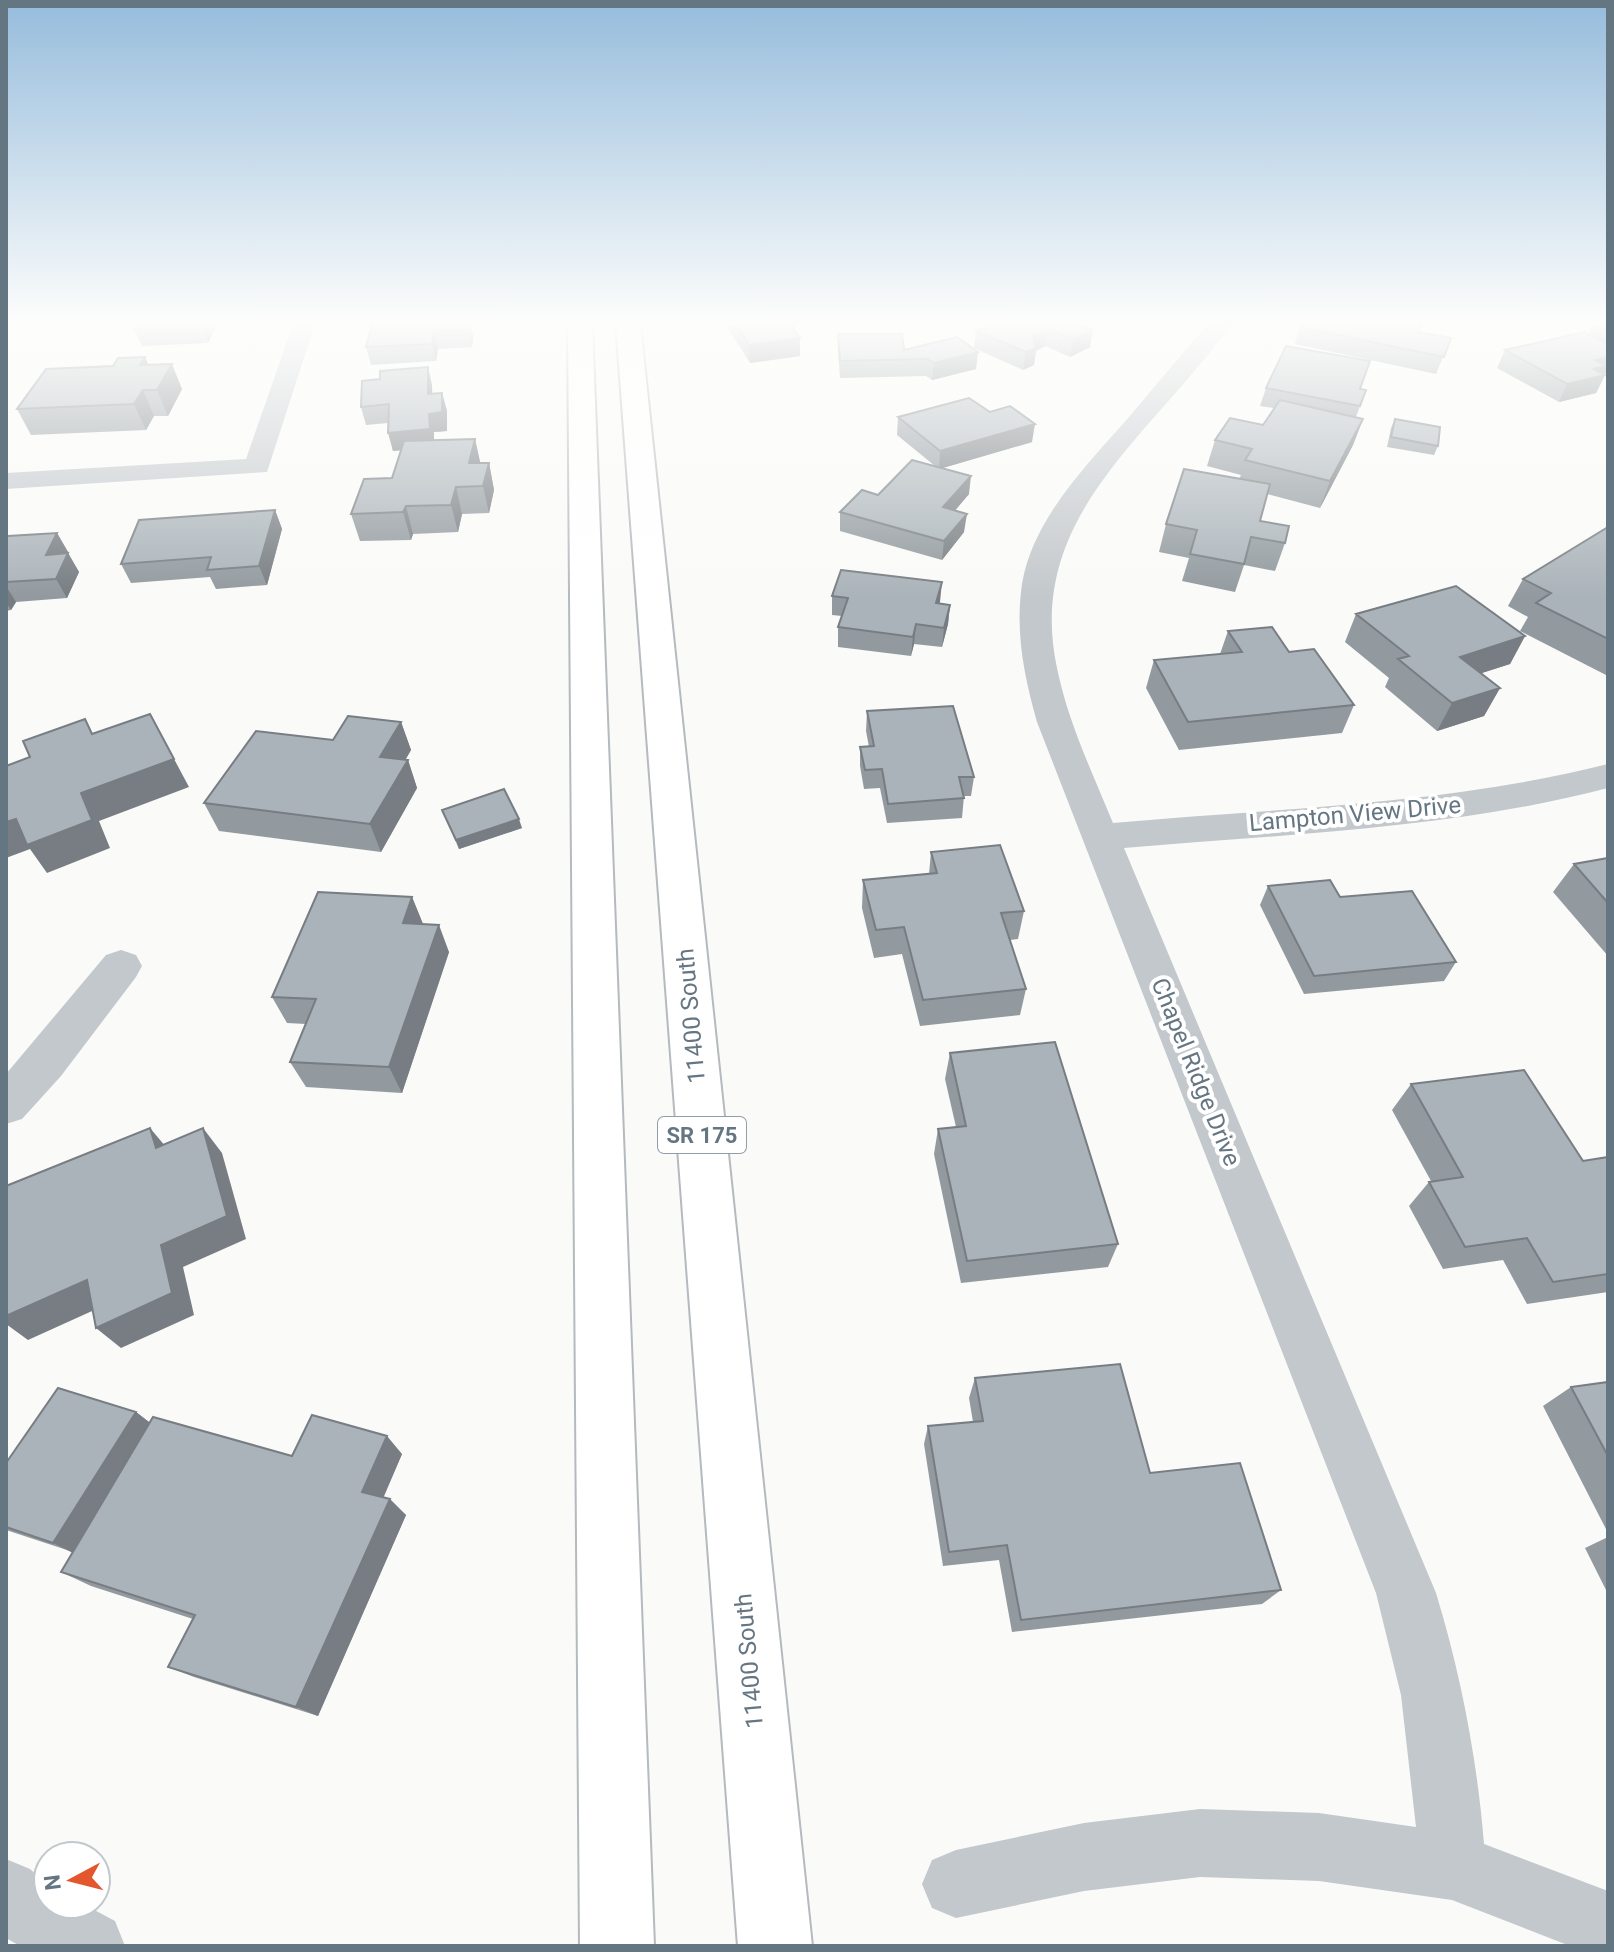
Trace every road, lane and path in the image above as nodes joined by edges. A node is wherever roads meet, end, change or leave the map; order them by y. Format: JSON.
{"nodes":[{"id":1,"x":274,"y":415,"type":"edge"},
{"id":2,"x":582,"y":415,"type":"edge"},
{"id":3,"x":636,"y":415,"type":"edge"},
{"id":4,"x":1144,"y":415,"type":"edge"},
{"id":5,"x":6,"y":481,"type":"edge"},
{"id":6,"x":1608,"y":776,"type":"edge"},
{"id":7,"x":1100,"y":837,"type":"junction"},
{"id":8,"x":121,"y":966,"type":"dead end"},
{"id":9,"x":6,"y":1105,"type":"edge"},
{"id":10,"x":1452,"y":1866,"type":"junction"},
{"id":11,"x":956,"y":1884,"type":"dead end"},
{"id":12,"x":6,"y":1893,"type":"edge"},
{"id":13,"x":1608,"y":1926,"type":"edge"},
{"id":14,"x":90,"y":1946,"type":"edge"},
{"id":15,"x":617,"y":1946,"type":"edge"},
{"id":16,"x":775,"y":1946,"type":"edge"}],
"edges":[{"from":1,"to":5,"type":"street"},
{"from":2,"to":15,"type":"main road"},
{"from":3,"to":16,"type":"main road","name":"11400 South","number":"SR 175"},
{"from":4,"to":7,"type":"street","name":"Chapel Ridge Drive"},
{"from":6,"to":7,"type":"street","name":"Lampton View Drive"},
{"from":7,"to":10,"type":"street","name":"Chapel Ridge Drive"},
{"from":8,"to":9,"type":"street"},
{"from":10,"to":11,"type":"street"},
{"from":10,"to":13,"type":"street"},
{"from":12,"to":14,"type":"street"}]}
